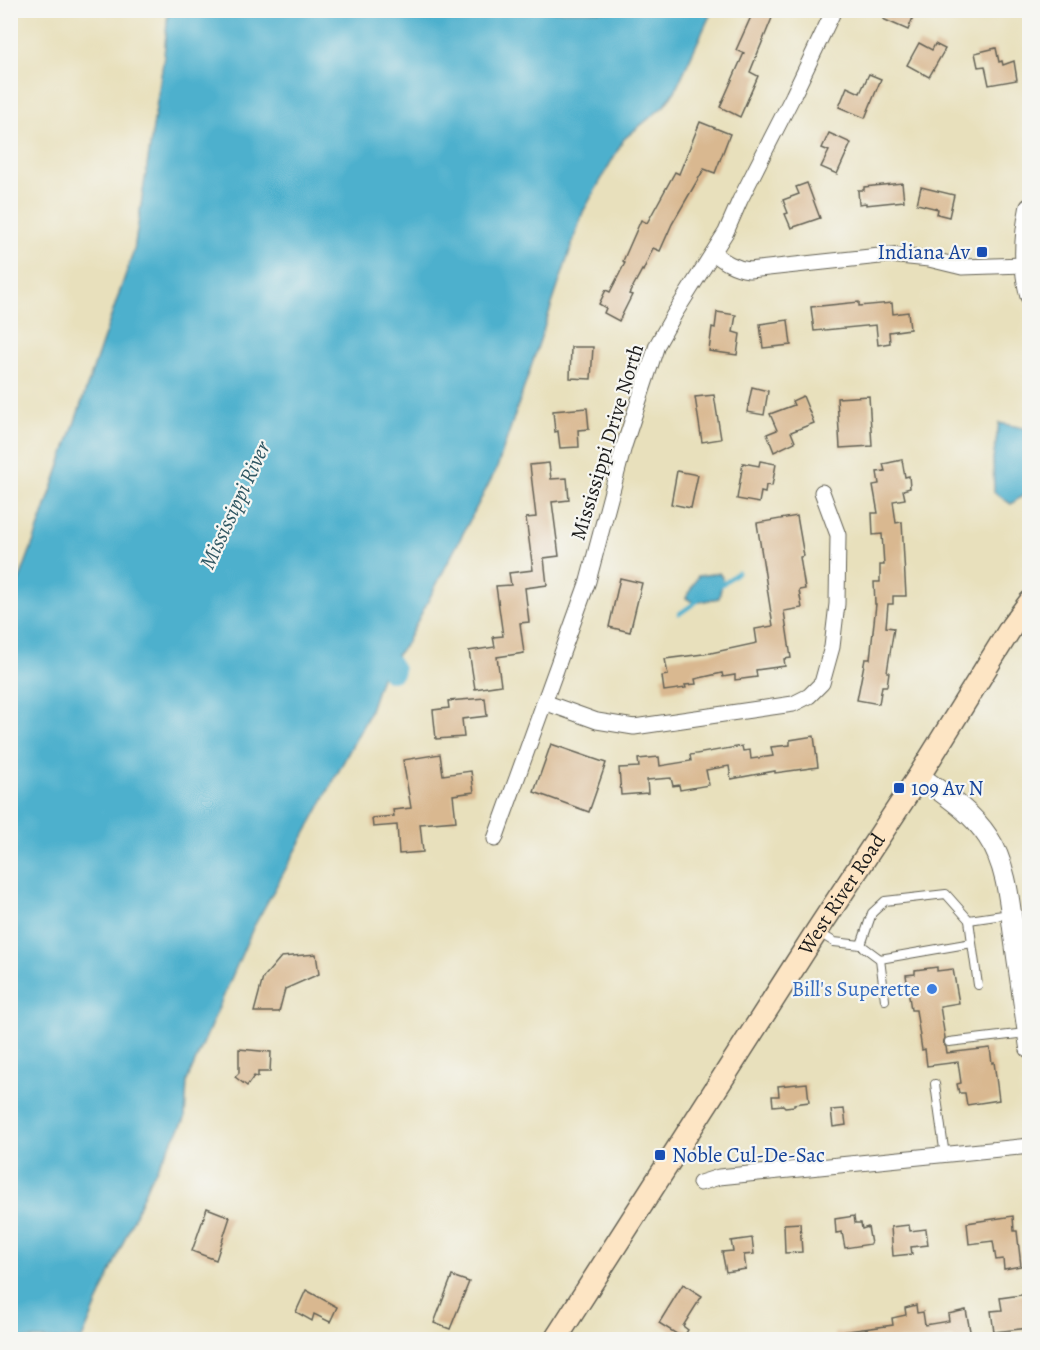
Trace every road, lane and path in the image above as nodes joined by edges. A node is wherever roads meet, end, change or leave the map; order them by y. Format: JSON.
{"nodes":[{"id":1,"x":834,"y":10,"type":"edge"},
{"id":2,"x":1029,"y":208,"type":"edge"},
{"id":3,"x":713,"y":253,"type":"junction"},
{"id":4,"x":1025,"y":265,"type":"junction"},
{"id":5,"x":1029,"y":295,"type":"edge"},
{"id":6,"x":822,"y":492,"type":"dead end"},
{"id":7,"x":1029,"y":602,"type":"edge"},
{"id":8,"x":544,"y":702,"type":"junction"},
{"id":9,"x":919,"y":776,"type":"junction"},
{"id":10,"x":495,"y":839,"type":"dead end"},
{"id":11,"x":1011,"y":914,"type":"junction"},
{"id":12,"x":969,"y":920,"type":"junction"},
{"id":13,"x":817,"y":931,"type":"junction"},
{"id":14,"x":972,"y":943,"type":"junction"},
{"id":15,"x":861,"y":945,"type":"junction"},
{"id":16,"x":880,"y":959,"type":"junction"},
{"id":17,"x":978,"y":986,"type":"dead end"},
{"id":18,"x":885,"y":1000,"type":"dead end"},
{"id":19,"x":1028,"y":1040,"type":"edge"},
{"id":20,"x":949,"y":1042,"type":"dead end"},
{"id":21,"x":934,"y":1084,"type":"dead end"},
{"id":22,"x":1029,"y":1146,"type":"edge"},
{"id":23,"x":945,"y":1155,"type":"junction"},
{"id":24,"x":700,"y":1183,"type":"dead end"},
{"id":25,"x":555,"y":1340,"type":"edge"}],
"edges":[{"from":1,"to":3,"type":"street","name":"Mississippi Drive North"},
{"from":2,"to":4,"type":"street"},
{"from":3,"to":4,"type":"street"},
{"from":3,"to":8,"type":"street","name":"Mississippi Drive North"},
{"from":4,"to":5,"type":"street"},
{"from":6,"to":8,"type":"street"},
{"from":7,"to":9,"type":"main road","name":"West River Road"},
{"from":8,"to":10,"type":"street","name":"Mississippi Drive North"},
{"from":9,"to":11,"type":"street"},
{"from":9,"to":13,"type":"main road","name":"West River Road"},
{"from":11,"to":12,"type":"lane"},
{"from":11,"to":19,"type":"street"},
{"from":12,"to":14,"type":"lane"},
{"from":12,"to":15,"type":"lane"},
{"from":13,"to":15,"type":"lane"},
{"from":13,"to":25,"type":"main road","name":"West River Road"},
{"from":14,"to":16,"type":"lane"},
{"from":14,"to":17,"type":"lane"},
{"from":15,"to":16,"type":"lane"},
{"from":16,"to":18,"type":"lane"},
{"from":19,"to":20,"type":"lane"},
{"from":21,"to":23,"type":"lane"},
{"from":22,"to":23,"type":"street"},
{"from":23,"to":24,"type":"street"}]}
